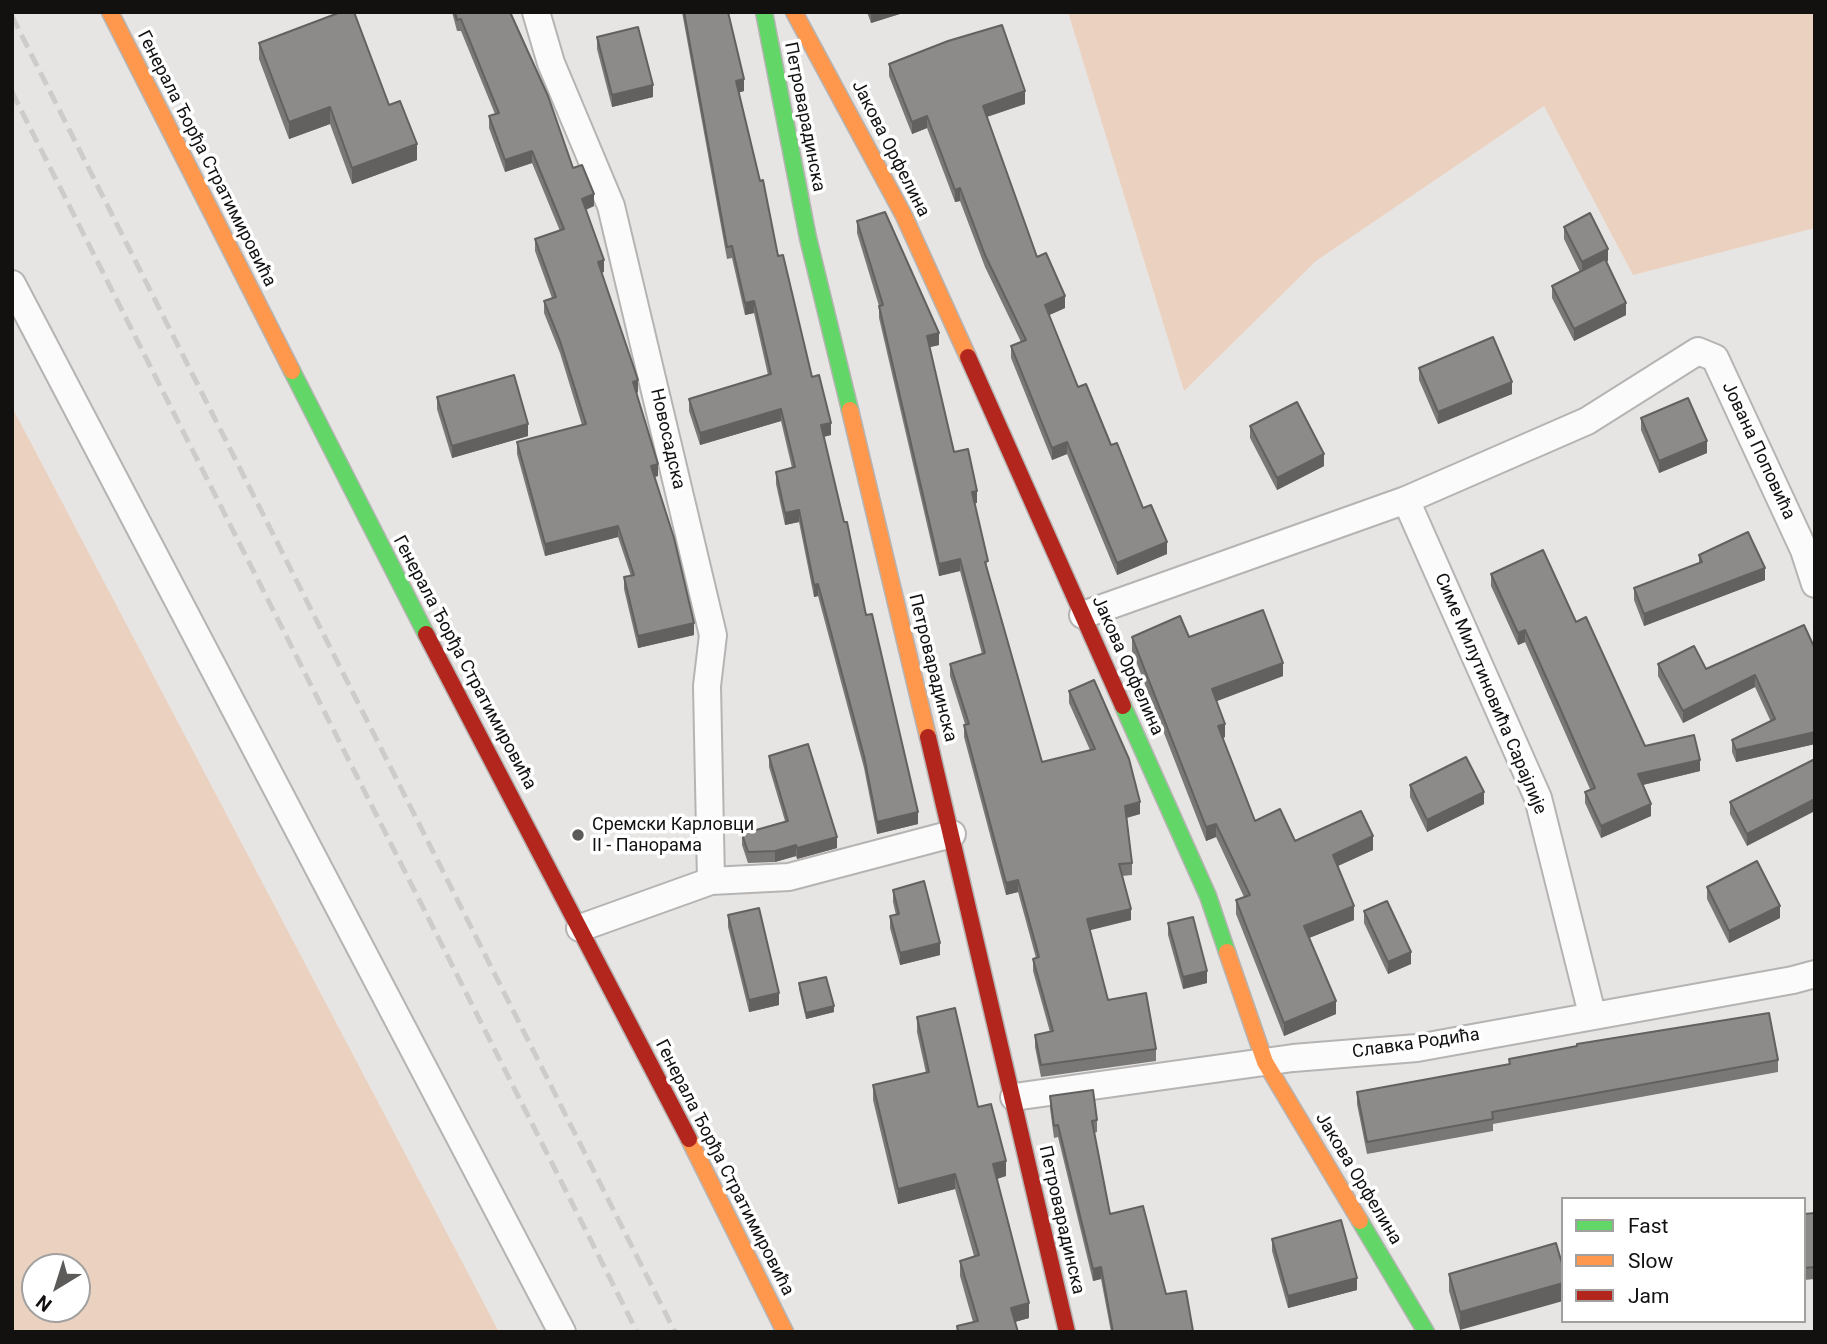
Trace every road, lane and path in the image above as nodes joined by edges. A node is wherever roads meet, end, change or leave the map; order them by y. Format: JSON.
{"nodes":[{"id":1,"x":110,"y":12,"type":"edge"},
{"id":2,"x":536,"y":12,"type":"edge"},
{"id":3,"x":764,"y":12,"type":"edge"},
{"id":4,"x":794,"y":12,"type":"edge"},
{"id":5,"x":12,"y":284,"type":"edge"},
{"id":6,"x":1406,"y":500,"type":"junction"},
{"id":7,"x":1815,"y":584,"type":"edge"},
{"id":8,"x":1083,"y":615,"type":"junction"},
{"id":9,"x":952,"y":834,"type":"junction"},
{"id":10,"x":711,"y":881,"type":"junction"},
{"id":11,"x":580,"y":928,"type":"junction"},
{"id":12,"x":1815,"y":974,"type":"edge"},
{"id":13,"x":1592,"y":1014,"type":"junction"},
{"id":14,"x":1265,"y":1062,"type":"junction"},
{"id":15,"x":1014,"y":1097,"type":"junction"},
{"id":16,"x":562,"y":1332,"type":"edge"},
{"id":17,"x":785,"y":1332,"type":"edge"},
{"id":18,"x":1067,"y":1332,"type":"edge"},
{"id":19,"x":1426,"y":1332,"type":"edge"}],
"edges":[{"from":1,"to":11,"type":"street","name":"Генерала Ђорђа Стратимировића"},
{"from":2,"to":10,"type":"street","name":"Новосадска"},
{"from":3,"to":9,"type":"street","name":"Петроварадинска"},
{"from":4,"to":8,"type":"street","name":"Јакова Орфелина"},
{"from":5,"to":16,"type":"street"},
{"from":6,"to":7,"type":"street","name":"Јована Поповића"},
{"from":6,"to":8,"type":"street"},
{"from":6,"to":13,"type":"street","name":"Симе Милутиновића Сарајлије"},
{"from":8,"to":14,"type":"street","name":"Јакова Орфелина"},
{"from":9,"to":10,"type":"street"},
{"from":9,"to":15,"type":"street","name":"Петроварадинска"},
{"from":10,"to":11,"type":"street"},
{"from":11,"to":17,"type":"street","name":"Генерала Ђорђа Стратимировића"},
{"from":12,"to":13,"type":"street","name":"Славка Родића"},
{"from":13,"to":14,"type":"street","name":"Славка Родића"},
{"from":14,"to":15,"type":"street","name":"Славка Родића"},
{"from":14,"to":19,"type":"street","name":"Јакова Орфелина"},
{"from":15,"to":18,"type":"street","name":"Петроварадинска"}]}
